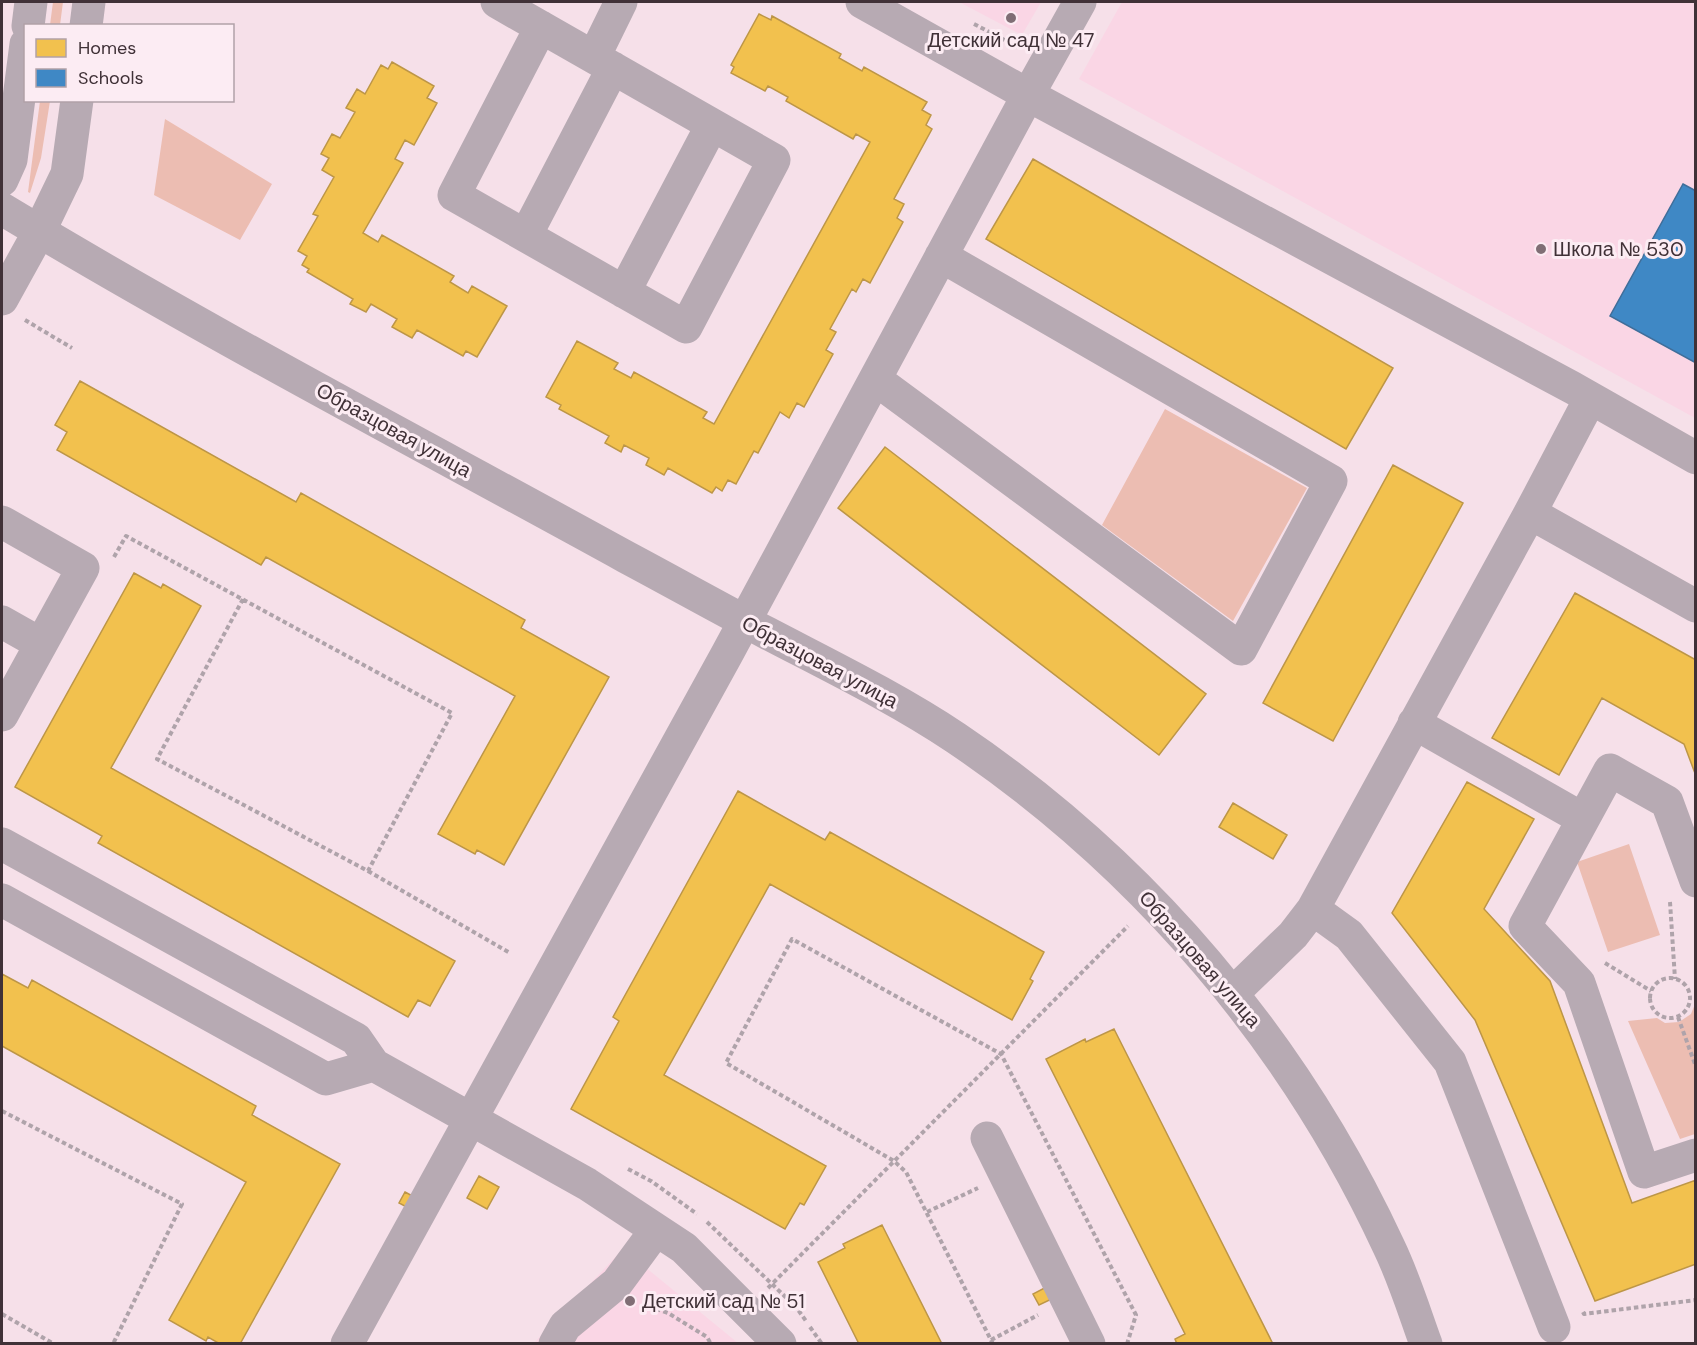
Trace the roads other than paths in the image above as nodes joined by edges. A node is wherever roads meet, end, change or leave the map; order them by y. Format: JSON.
{"nodes":[{"id":1,"x":31,"y":2,"type":"edge"},
{"id":2,"x":89,"y":2,"type":"edge"},
{"id":3,"x":497,"y":2,"type":"edge"},
{"id":4,"x":621,"y":2,"type":"edge"},
{"id":5,"x":862,"y":2,"type":"edge"},
{"id":6,"x":1080,"y":2,"type":"edge"},
{"id":7,"x":28,"y":24,"type":"edge"},
{"id":8,"x":86,"y":24,"type":"edge"},
{"id":9,"x":541,"y":27,"type":"junction"},
{"id":10,"x":24,"y":59,"type":"edge"},
{"id":11,"x":604,"y":63,"type":"junction"},
{"id":12,"x":1028,"y":95,"type":"junction"},
{"id":13,"x":77,"y":102,"type":"edge"},
{"id":14,"x":711,"y":125,"type":"junction"},
{"id":15,"x":2,"y":180,"type":"edge"},
{"id":16,"x":2,"y":209,"type":"edge"},
{"id":17,"x":39,"y":232,"type":"junction"},
{"id":18,"x":526,"y":236,"type":"junction"},
{"id":19,"x":941,"y":256,"type":"junction"},
{"id":20,"x":624,"y":292,"type":"junction"},
{"id":21,"x":13,"y":310,"type":"edge"},
{"id":22,"x":875,"y":378,"type":"junction"},
{"id":23,"x":1590,"y":399,"type":"junction"},
{"id":24,"x":1695,"y":458,"type":"edge"},
{"id":25,"x":1530,"y":513,"type":"junction"},
{"id":26,"x":2,"y":522,"type":"edge"},
{"id":27,"x":1695,"y":606,"type":"edge"},
{"id":28,"x":745,"y":621,"type":"junction"},
{"id":29,"x":2,"y":622,"type":"edge"},
{"id":30,"x":40,"y":644,"type":"junction"},
{"id":31,"x":2,"y":715,"type":"edge"},
{"id":32,"x":1414,"y":723,"type":"junction"},
{"id":33,"x":1583,"y":819,"type":"junction"},
{"id":34,"x":2,"y":844,"type":"edge"},
{"id":35,"x":1695,"y":881,"type":"edge"},
{"id":36,"x":2,"y":900,"type":"edge"},
{"id":37,"x":1313,"y":909,"type":"junction"},
{"id":38,"x":1233,"y":993,"type":"junction"},
{"id":39,"x":374,"y":1065,"type":"junction"},
{"id":40,"x":471,"y":1120,"type":"junction"},
{"id":41,"x":987,"y":1138,"type":"dead end"},
{"id":42,"x":1695,"y":1155,"type":"edge"},
{"id":43,"x":656,"y":1230,"type":"junction"},
{"id":44,"x":1554,"y":1327,"type":"dead end"},
{"id":45,"x":346,"y":1344,"type":"edge"},
{"id":46,"x":555,"y":1344,"type":"edge"},
{"id":47,"x":780,"y":1344,"type":"edge"},
{"id":48,"x":1089,"y":1344,"type":"edge"},
{"id":49,"x":1426,"y":1344,"type":"edge"}],
"edges":[{"from":1,"to":7,"type":"street"},
{"from":2,"to":8,"type":"street"},
{"from":3,"to":9,"type":"street"},
{"from":4,"to":11,"type":"street"},
{"from":5,"to":12,"type":"street"},
{"from":6,"to":12,"type":"street"},
{"from":9,"to":11,"type":"street"},
{"from":9,"to":18,"type":"street"},
{"from":10,"to":15,"type":"street"},
{"from":11,"to":14,"type":"street"},
{"from":11,"to":18,"type":"street"},
{"from":12,"to":19,"type":"street"},
{"from":12,"to":23,"type":"street"},
{"from":13,"to":17,"type":"street"},
{"from":14,"to":20,"type":"street"},
{"from":14,"to":20,"type":"street"},
{"from":16,"to":17,"type":"street","name":"Образцовая улица"},
{"from":17,"to":21,"type":"street"},
{"from":17,"to":28,"type":"street","name":"Образцовая улица"},
{"from":18,"to":20,"type":"street"},
{"from":19,"to":22,"type":"street"},
{"from":19,"to":22,"type":"street"},
{"from":22,"to":28,"type":"street"},
{"from":23,"to":24,"type":"street"},
{"from":23,"to":25,"type":"street"},
{"from":25,"to":27,"type":"street"},
{"from":25,"to":32,"type":"street"},
{"from":26,"to":30,"type":"street"},
{"from":28,"to":38,"type":"street","name":"Образцовая улица"},
{"from":28,"to":40,"type":"street"},
{"from":29,"to":30,"type":"street"},
{"from":30,"to":31,"type":"street"},
{"from":32,"to":33,"type":"street"},
{"from":32,"to":37,"type":"street"},
{"from":33,"to":35,"type":"street"},
{"from":33,"to":42,"type":"street"},
{"from":34,"to":39,"type":"street"},
{"from":36,"to":39,"type":"street"},
{"from":37,"to":38,"type":"street"},
{"from":37,"to":44,"type":"street"},
{"from":38,"to":49,"type":"street","name":"Образцовая улица"},
{"from":39,"to":40,"type":"street"},
{"from":40,"to":43,"type":"street"},
{"from":40,"to":45,"type":"street"},
{"from":41,"to":48,"type":"street"},
{"from":43,"to":46,"type":"street"},
{"from":43,"to":47,"type":"street"}]}
